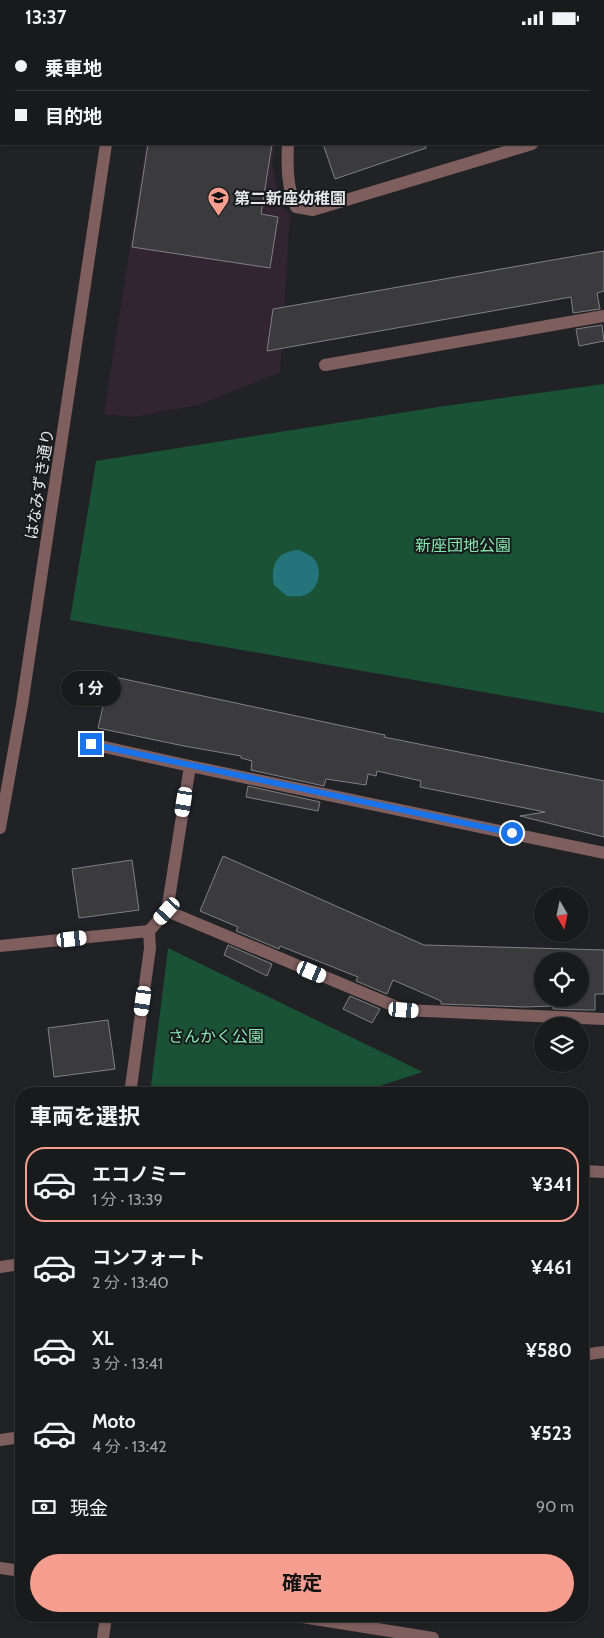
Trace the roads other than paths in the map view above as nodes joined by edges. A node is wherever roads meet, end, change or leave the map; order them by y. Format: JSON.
{"nodes":[{"id":1,"x":106,"y":145,"type":"edge"},
{"id":2,"x":288,"y":145,"type":"edge"},
{"id":3,"x":529,"y":145,"type":"edge"},
{"id":4,"x":604,"y":316,"type":"edge"},
{"id":5,"x":325,"y":365,"type":"dead end"},
{"id":6,"x":91,"y":744,"type":"dead end"},
{"id":7,"x":190,"y":766,"type":"junction"},
{"id":8,"x":0,"y":828,"type":"edge"},
{"id":9,"x":604,"y":853,"type":"edge"},
{"id":10,"x":167,"y":911,"type":"junction"},
{"id":11,"x":149,"y":931,"type":"junction"},
{"id":12,"x":0,"y":946,"type":"edge"},
{"id":13,"x":604,"y":1019,"type":"edge"},
{"id":14,"x":131,"y":1087,"type":"edge"},
{"id":15,"x":589,"y":1171,"type":"edge"},
{"id":16,"x":604,"y":1172,"type":"edge"},
{"id":17,"x":15,"y":1265,"type":"edge"},
{"id":18,"x":0,"y":1267,"type":"edge"},
{"id":19,"x":604,"y":1351,"type":"edge"},
{"id":20,"x":589,"y":1354,"type":"edge"},
{"id":21,"x":15,"y":1438,"type":"edge"},
{"id":22,"x":0,"y":1440,"type":"edge"},
{"id":23,"x":0,"y":1568,"type":"edge"},
{"id":24,"x":15,"y":1570,"type":"edge"},
{"id":25,"x":105,"y":1622,"type":"edge"},
{"id":26,"x":333,"y":1622,"type":"edge"},
{"id":27,"x":103,"y":1638,"type":"edge"},
{"id":28,"x":433,"y":1638,"type":"edge"}],
"edges":[{"from":1,"to":8,"type":"street","name":"はなみずき通り"},
{"from":2,"to":3,"type":"street"},
{"from":4,"to":5,"type":"street"},
{"from":6,"to":7,"type":"street"},
{"from":7,"to":9,"type":"street"},
{"from":7,"to":10,"type":"street"},
{"from":10,"to":11,"type":"street"},
{"from":10,"to":13,"type":"street"},
{"from":11,"to":12,"type":"street"},
{"from":11,"to":14,"type":"street"},
{"from":15,"to":16,"type":"street"},
{"from":17,"to":18,"type":"street"},
{"from":19,"to":20,"type":"street"},
{"from":21,"to":22,"type":"street"},
{"from":23,"to":24,"type":"street"},
{"from":25,"to":27,"type":"street"},
{"from":26,"to":28,"type":"street"}]}
